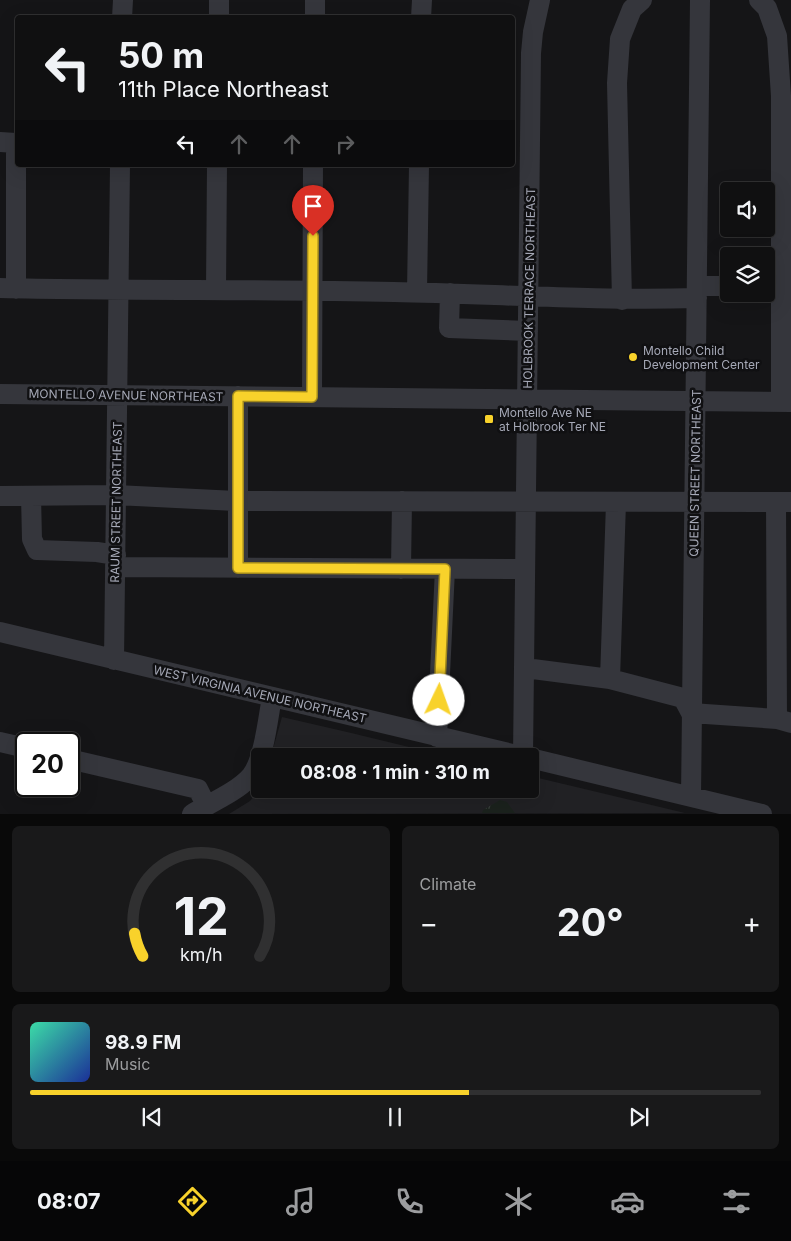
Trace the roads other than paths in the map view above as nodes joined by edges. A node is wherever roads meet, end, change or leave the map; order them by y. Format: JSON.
{"nodes":[{"id":1,"x":122,"y":0,"type":"edge"},
{"id":2,"x":219,"y":0,"type":"edge"},
{"id":3,"x":315,"y":0,"type":"edge"},
{"id":4,"x":422,"y":0,"type":"edge"},
{"id":5,"x":540,"y":0,"type":"edge"},
{"id":6,"x":642,"y":0,"type":"edge"},
{"id":7,"x":700,"y":0,"type":"edge"},
{"id":8,"x":759,"y":0,"type":"edge"},
{"id":9,"x":122,"y":15,"type":"edge"},
{"id":10,"x":218,"y":15,"type":"edge"},
{"id":11,"x":315,"y":15,"type":"edge"},
{"id":12,"x":421,"y":15,"type":"edge"},
{"id":13,"x":0,"y":142,"type":"edge"},
{"id":14,"x":15,"y":143,"type":"edge"},
{"id":15,"x":15,"y":161,"type":"edge"},
{"id":16,"x":120,"y":167,"type":"edge"},
{"id":17,"x":217,"y":167,"type":"edge"},
{"id":18,"x":313,"y":167,"type":"edge"},
{"id":19,"x":419,"y":167,"type":"edge"},
{"id":20,"x":780,"y":287,"type":"edge"},
{"id":21,"x":720,"y":288,"type":"edge"},
{"id":22,"x":8,"y":289,"type":"edge"},
{"id":23,"x":119,"y":290,"type":"junction"},
{"id":24,"x":216,"y":290,"type":"junction"},
{"id":25,"x":312,"y":290,"type":"junction"},
{"id":26,"x":417,"y":292,"type":"junction"},
{"id":27,"x":697,"y":292,"type":"junction"},
{"id":28,"x":450,"y":293,"type":"junction"},
{"id":29,"x":529,"y":294,"type":"junction"},
{"id":30,"x":622,"y":300,"type":"junction"},
{"id":31,"x":528,"y":331,"type":"junction"},
{"id":32,"x":0,"y":394,"type":"edge"},
{"id":33,"x":118,"y":395,"type":"junction"},
{"id":34,"x":238,"y":396,"type":"junction"},
{"id":35,"x":312,"y":397,"type":"junction"},
{"id":36,"x":528,"y":399,"type":"junction"},
{"id":37,"x":696,"y":401,"type":"junction"},
{"id":38,"x":786,"y":402,"type":"edge"},
{"id":39,"x":116,"y":495,"type":"junction"},
{"id":40,"x":0,"y":496,"type":"edge"},
{"id":41,"x":32,"y":496,"type":"junction"},
{"id":42,"x":402,"y":500,"type":"junction"},
{"id":43,"x":236,"y":501,"type":"junction"},
{"id":44,"x":526,"y":502,"type":"junction"},
{"id":45,"x":694,"y":502,"type":"junction"},
{"id":46,"x":783,"y":502,"type":"edge"},
{"id":47,"x":616,"y":503,"type":"junction"},
{"id":48,"x":116,"y":561,"type":"junction"},
{"id":49,"x":238,"y":568,"type":"junction"},
{"id":50,"x":401,"y":569,"type":"junction"},
{"id":51,"x":445,"y":569,"type":"junction"},
{"id":52,"x":525,"y":569,"type":"junction"},
{"id":53,"x":0,"y":632,"type":"edge"},
{"id":54,"x":114,"y":660,"type":"junction"},
{"id":55,"x":525,"y":668,"type":"junction"},
{"id":56,"x":610,"y":679,"type":"junction"},
{"id":57,"x":272,"y":697,"type":"junction"},
{"id":58,"x":691,"y":713,"type":"junction"},
{"id":59,"x":784,"y":721,"type":"edge"},
{"id":60,"x":437,"y":737,"type":"junction"},
{"id":61,"x":0,"y":742,"type":"edge"},
{"id":62,"x":15,"y":745,"type":"edge"},
{"id":63,"x":486,"y":748,"type":"edge"},
{"id":64,"x":522,"y":748,"type":"edge"},
{"id":65,"x":539,"y":760,"type":"edge"},
{"id":66,"x":80,"y":761,"type":"edge"},
{"id":67,"x":691,"y":796,"type":"junction"},
{"id":68,"x":199,"y":809,"type":"edge"},
{"id":69,"x":762,"y":814,"type":"edge"}],
"edges":[{"from":1,"to":9,"type":"street"},
{"from":2,"to":10,"type":"street"},
{"from":3,"to":11,"type":"street"},
{"from":4,"to":12,"type":"street"},
{"from":5,"to":29,"type":"street","name":"HOLBROOK TERRACE NORTHEAST"},
{"from":6,"to":30,"type":"street"},
{"from":7,"to":27,"type":"street","name":"QUEEN STREET NORTHEAST"},
{"from":8,"to":20,"type":"street"},
{"from":13,"to":14,"type":"street"},
{"from":15,"to":22,"type":"street"},
{"from":16,"to":23,"type":"street","name":"RAUM STREET NORTHEAST"},
{"from":17,"to":24,"type":"street"},
{"from":18,"to":25,"type":"street"},
{"from":19,"to":26,"type":"street"},
{"from":20,"to":38,"type":"street"},
{"from":21,"to":27,"type":"street"},
{"from":22,"to":23,"type":"street"},
{"from":23,"to":24,"type":"street"},
{"from":23,"to":33,"type":"street","name":"RAUM STREET NORTHEAST"},
{"from":24,"to":25,"type":"street"},
{"from":25,"to":26,"type":"street"},
{"from":25,"to":35,"type":"street"},
{"from":26,"to":28,"type":"street"},
{"from":27,"to":30,"type":"street"},
{"from":27,"to":37,"type":"street","name":"QUEEN STREET NORTHEAST"},
{"from":28,"to":29,"type":"street"},
{"from":28,"to":31,"type":"street"},
{"from":29,"to":30,"type":"street"},
{"from":29,"to":31,"type":"street","name":"HOLBROOK TERRACE NORTHEAST"},
{"from":31,"to":36,"type":"street","name":"HOLBROOK TERRACE NORTHEAST"},
{"from":32,"to":33,"type":"street","name":"MONTELLO AVENUE NORTHEAST"},
{"from":33,"to":34,"type":"street","name":"MONTELLO AVENUE NORTHEAST"},
{"from":33,"to":39,"type":"street","name":"RAUM STREET NORTHEAST"},
{"from":34,"to":35,"type":"street","name":"MONTELLO AVENUE NORTHEAST"},
{"from":34,"to":43,"type":"street"},
{"from":35,"to":36,"type":"street","name":"MONTELLO AVENUE NORTHEAST"},
{"from":36,"to":37,"type":"street","name":"MONTELLO AVENUE NORTHEAST"},
{"from":36,"to":44,"type":"street","name":"HOLBROOK TERRACE NORTHEAST"},
{"from":37,"to":38,"type":"street","name":"MONTELLO AVENUE NORTHEAST"},
{"from":37,"to":45,"type":"street","name":"QUEEN STREET NORTHEAST"},
{"from":39,"to":41,"type":"street"},
{"from":39,"to":43,"type":"street"},
{"from":39,"to":48,"type":"street","name":"RAUM STREET NORTHEAST"},
{"from":40,"to":41,"type":"street"},
{"from":41,"to":48,"type":"street"},
{"from":42,"to":43,"type":"street"},
{"from":42,"to":44,"type":"street"},
{"from":42,"to":50,"type":"street"},
{"from":43,"to":49,"type":"street"},
{"from":44,"to":47,"type":"street"},
{"from":44,"to":52,"type":"street","name":"HOLBROOK TERRACE NORTHEAST"},
{"from":45,"to":46,"type":"street"},
{"from":45,"to":47,"type":"street"},
{"from":45,"to":58,"type":"street","name":"QUEEN STREET NORTHEAST"},
{"from":46,"to":59,"type":"street"},
{"from":47,"to":56,"type":"street"},
{"from":48,"to":49,"type":"street"},
{"from":48,"to":54,"type":"street","name":"RAUM STREET NORTHEAST"},
{"from":49,"to":50,"type":"street"},
{"from":50,"to":51,"type":"street"},
{"from":51,"to":52,"type":"street"},
{"from":51,"to":60,"type":"street"},
{"from":52,"to":55,"type":"street","name":"HOLBROOK TERRACE NORTHEAST"},
{"from":53,"to":54,"type":"street","name":"WEST VIRGINIA AVENUE NORTHEAST"},
{"from":54,"to":57,"type":"street","name":"WEST VIRGINIA AVENUE NORTHEAST"},
{"from":55,"to":56,"type":"street"},
{"from":55,"to":64,"type":"street","name":"HOLBROOK TERRACE NORTHEAST"},
{"from":56,"to":58,"type":"street"},
{"from":57,"to":60,"type":"street","name":"WEST VIRGINIA AVENUE NORTHEAST"},
{"from":57,"to":68,"type":"street"},
{"from":58,"to":59,"type":"street"},
{"from":58,"to":67,"type":"street","name":"QUEEN STREET NORTHEAST"},
{"from":60,"to":63,"type":"street","name":"WEST VIRGINIA AVENUE NORTHEAST"},
{"from":61,"to":62,"type":"street"},
{"from":65,"to":67,"type":"street"},
{"from":66,"to":68,"type":"street"},
{"from":67,"to":69,"type":"street"}]}
